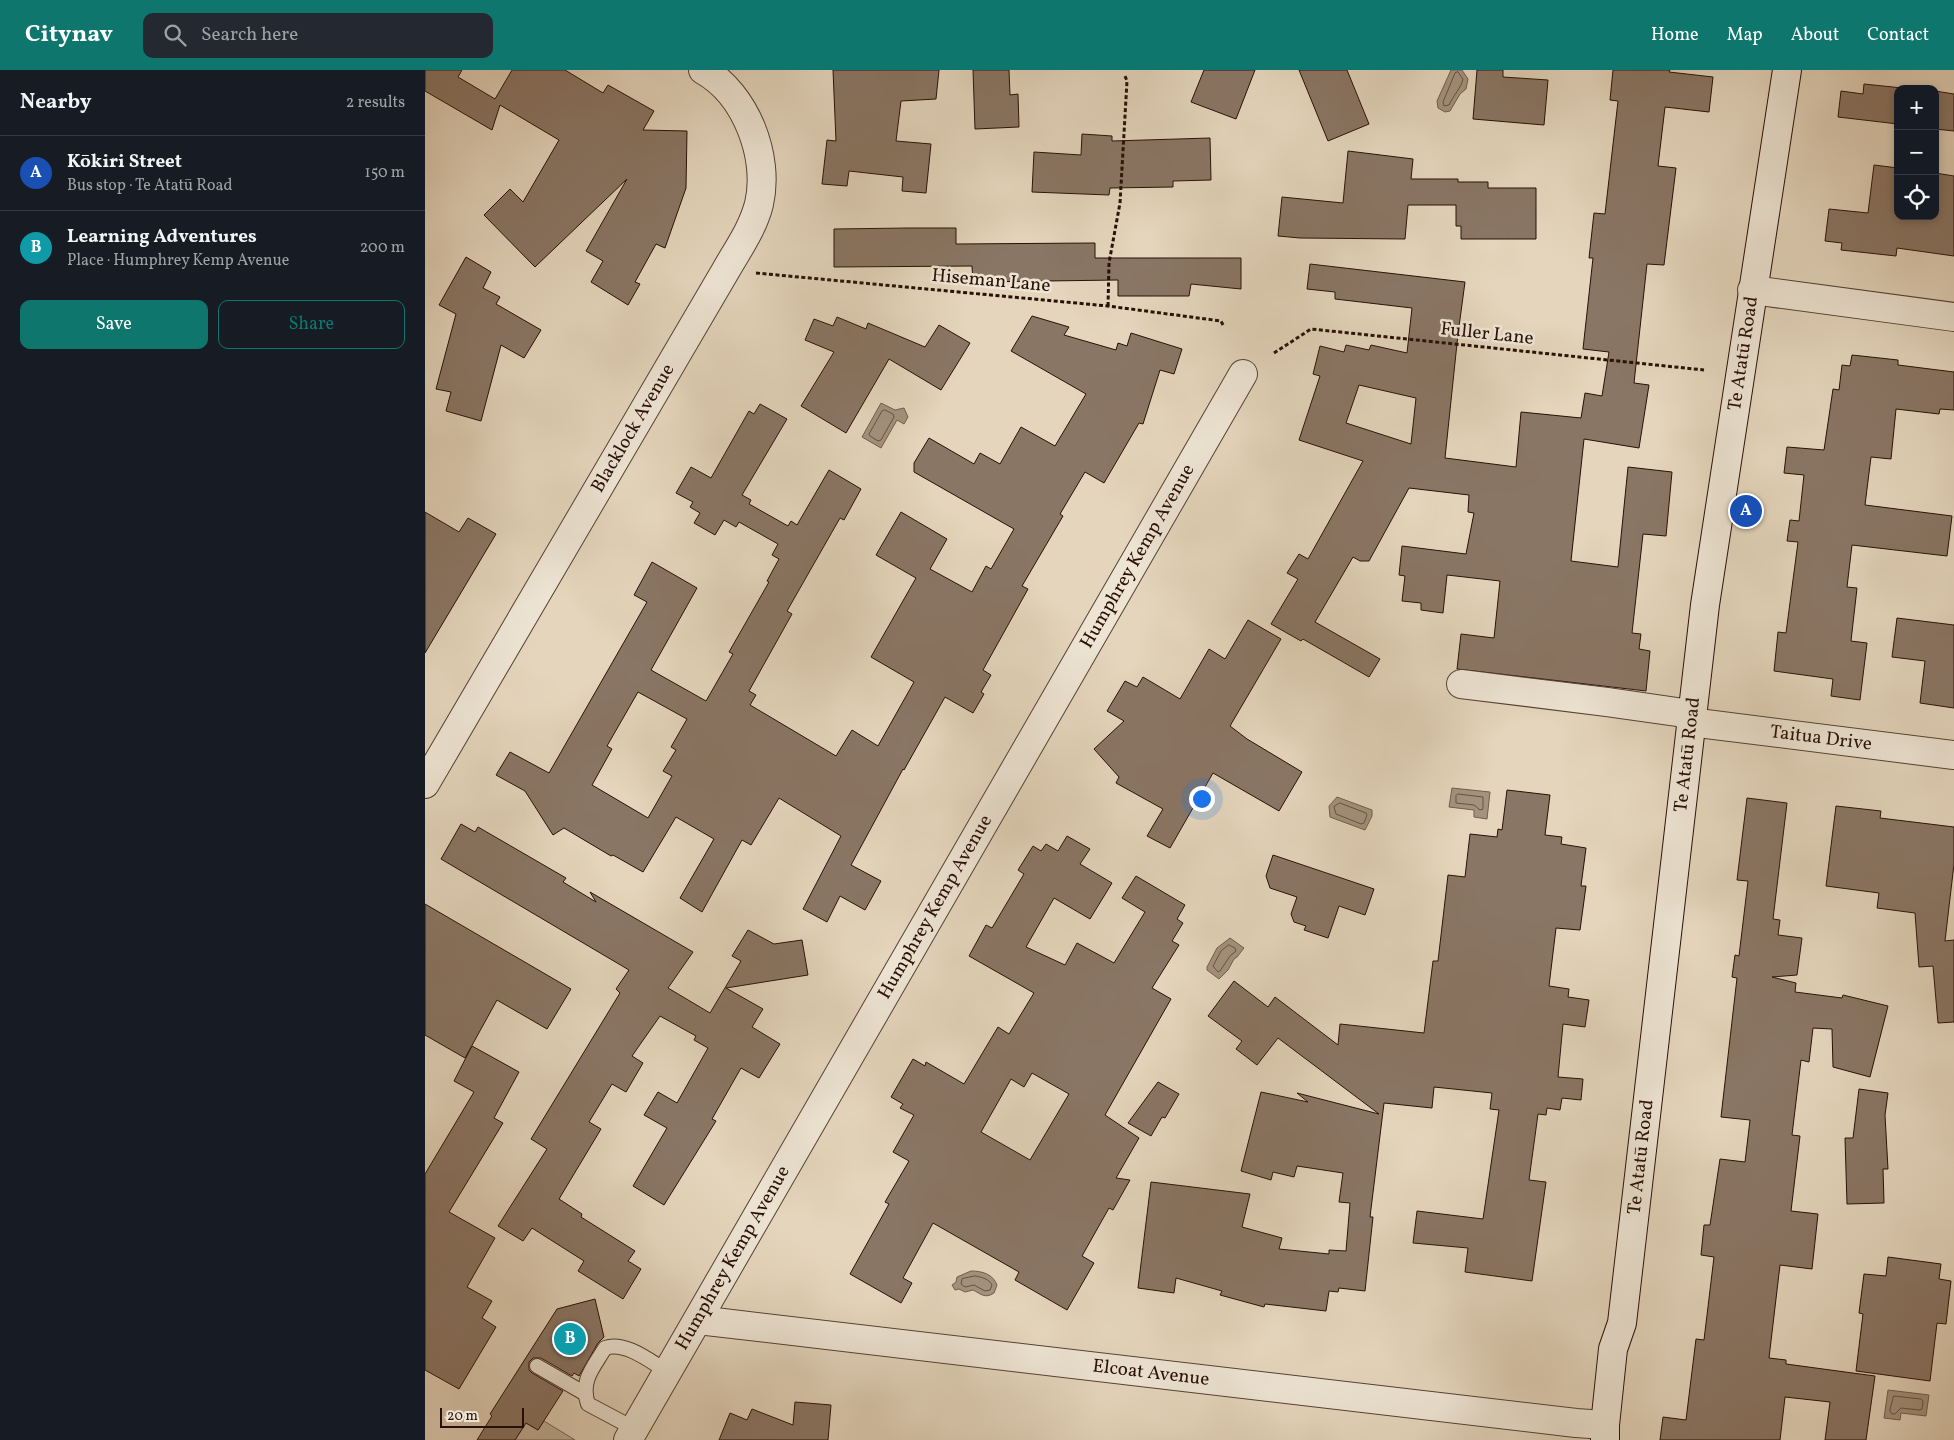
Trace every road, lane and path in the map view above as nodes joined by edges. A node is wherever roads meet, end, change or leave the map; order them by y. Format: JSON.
{"nodes":[{"id":1,"x":703,"y":70,"type":"edge"},
{"id":2,"x":1787,"y":70,"type":"edge"},
{"id":3,"x":1125,"y":76,"type":"dead end"},
{"id":4,"x":753,"y":273,"type":"dead end"},
{"id":5,"x":1753,"y":290,"type":"junction"},
{"id":6,"x":1108,"y":306,"type":"junction"},
{"id":7,"x":1954,"y":317,"type":"edge"},
{"id":8,"x":1223,"y":325,"type":"dead end"},
{"id":9,"x":1274,"y":353,"type":"dead end"},
{"id":10,"x":1704,"y":370,"type":"dead end"},
{"id":11,"x":1243,"y":374,"type":"dead end"},
{"id":12,"x":1461,"y":684,"type":"dead end"},
{"id":13,"x":1690,"y":718,"type":"junction"},
{"id":14,"x":1954,"y":755,"type":"edge"},
{"id":15,"x":425,"y":784,"type":"edge"},
{"id":16,"x":698,"y":1320,"type":"junction"},
{"id":17,"x":537,"y":1366,"type":"dead end"},
{"id":18,"x":668,"y":1372,"type":"junction"},
{"id":19,"x":584,"y":1393,"type":"junction"},
{"id":20,"x":1605,"y":1432,"type":"edge"},
{"id":21,"x":631,"y":1434,"type":"edge"}],
"edges":[{"from":1,"to":15,"type":"street","name":"Blacklock Avenue"},
{"from":2,"to":5,"type":"street","name":"Te Atatū Road"},
{"from":3,"to":6,"type":"path"},
{"from":4,"to":6,"type":"path","name":"Hiseman Lane"},
{"from":5,"to":7,"type":"street"},
{"from":5,"to":13,"type":"street","name":"Te Atatū Road"},
{"from":6,"to":8,"type":"path","name":"Hiseman Lane"},
{"from":9,"to":10,"type":"path","name":"Fuller Lane"},
{"from":11,"to":16,"type":"street","name":"Humphrey Kemp Avenue"},
{"from":12,"to":13,"type":"street","name":"Taitua Drive"},
{"from":13,"to":14,"type":"street","name":"Taitua Drive"},
{"from":13,"to":20,"type":"street","name":"Te Atatū Road"},
{"from":16,"to":18,"type":"street","name":"Humphrey Kemp Avenue"},
{"from":16,"to":20,"type":"street","name":"Elcoat Avenue"},
{"from":17,"to":19,"type":"lane"},
{"from":18,"to":19,"type":"lane"},
{"from":18,"to":21,"type":"street","name":"Humphrey Kemp Avenue"},
{"from":19,"to":21,"type":"lane"}]}
